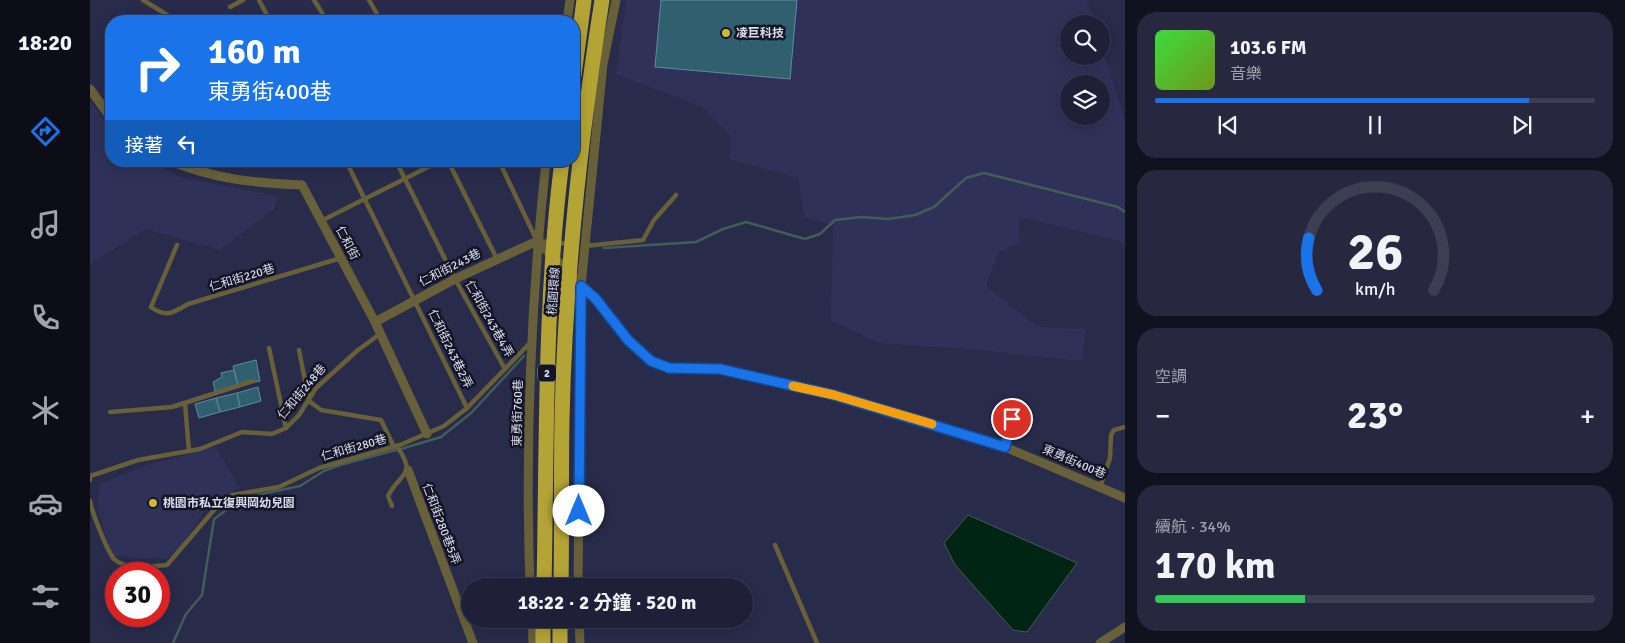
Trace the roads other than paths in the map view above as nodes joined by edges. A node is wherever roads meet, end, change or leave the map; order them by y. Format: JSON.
{"nodes":[{"id":1,"x":143,"y":0,"type":"edge"},
{"id":2,"x":243,"y":0,"type":"edge"},
{"id":3,"x":259,"y":0,"type":"edge"},
{"id":4,"x":314,"y":0,"type":"edge"},
{"id":5,"x":369,"y":0,"type":"edge"},
{"id":6,"x":570,"y":0,"type":"edge"},
{"id":7,"x":584,"y":0,"type":"edge"},
{"id":8,"x":602,"y":0,"type":"edge"},
{"id":9,"x":616,"y":0,"type":"edge"},
{"id":10,"x":230,"y":7,"type":"dead end"},
{"id":11,"x":167,"y":15,"type":"edge"},
{"id":12,"x":267,"y":15,"type":"edge"},
{"id":13,"x":323,"y":15,"type":"edge"},
{"id":14,"x":378,"y":15,"type":"edge"},
{"id":15,"x":567,"y":15,"type":"edge"},
{"id":16,"x":580,"y":30,"type":"edge"},
{"id":17,"x":90,"y":89,"type":"edge"},
{"id":18,"x":599,"y":105,"type":"junction"},
{"id":19,"x":580,"y":106,"type":"edge"},
{"id":20,"x":105,"y":110,"type":"edge"},
{"id":21,"x":580,"y":156,"type":"edge"},
{"id":22,"x":186,"y":167,"type":"edge"},
{"id":23,"x":207,"y":167,"type":"edge"},
{"id":24,"x":349,"y":167,"type":"edge"},
{"id":25,"x":399,"y":167,"type":"edge"},
{"id":26,"x":428,"y":167,"type":"edge"},
{"id":27,"x":451,"y":167,"type":"edge"},
{"id":28,"x":503,"y":167,"type":"edge"},
{"id":29,"x":545,"y":167,"type":"edge"},
{"id":30,"x":561,"y":167,"type":"edge"},
{"id":31,"x":579,"y":167,"type":"edge"},
{"id":32,"x":204,"y":174,"type":"junction"},
{"id":33,"x":405,"y":179,"type":"junction"},
{"id":34,"x":676,"y":196,"type":"dead end"},
{"id":35,"x":365,"y":199,"type":"junction"},
{"id":36,"x":321,"y":221,"type":"junction"},
{"id":37,"x":537,"y":241,"type":"junction"},
{"id":38,"x":177,"y":245,"type":"dead end"},
{"id":39,"x":585,"y":246,"type":"junction"},
{"id":40,"x":340,"y":258,"type":"junction"},
{"id":41,"x":497,"y":259,"type":"junction"},
{"id":42,"x":455,"y":279,"type":"junction"},
{"id":43,"x":581,"y":286,"type":"junction"},
{"id":44,"x":414,"y":300,"type":"junction"},
{"id":45,"x":376,"y":322,"type":"junction"},
{"id":46,"x":380,"y":334,"type":"junction"},
{"id":47,"x":532,"y":341,"type":"junction"},
{"id":48,"x":268,"y":348,"type":"dead end"},
{"id":49,"x":299,"y":350,"type":"dead end"},
{"id":50,"x":505,"y":369,"type":"junction"},
{"id":51,"x":254,"y":381,"type":"dead end"},
{"id":52,"x":309,"y":401,"type":"junction"},
{"id":53,"x":185,"y":404,"type":"junction"},
{"id":54,"x":1016,"y":405,"type":"dead end"},
{"id":55,"x":467,"y":408,"type":"junction"},
{"id":56,"x":110,"y":412,"type":"dead end"},
{"id":57,"x":1125,"y":427,"type":"edge"},
{"id":58,"x":286,"y":428,"type":"junction"},
{"id":59,"x":427,"y":434,"type":"junction"},
{"id":60,"x":396,"y":447,"type":"junction"},
{"id":61,"x":1005,"y":447,"type":"junction"},
{"id":62,"x":189,"y":451,"type":"junction"},
{"id":63,"x":408,"y":470,"type":"junction"},
{"id":64,"x":90,"y":480,"type":"edge"},
{"id":65,"x":1100,"y":487,"type":"junction"},
{"id":66,"x":1125,"y":498,"type":"edge"},
{"id":67,"x":90,"y":501,"type":"edge"},
{"id":68,"x":392,"y":506,"type":"dead end"},
{"id":69,"x":775,"y":545,"type":"dead end"},
{"id":70,"x":530,"y":578,"type":"edge"},
{"id":71,"x":544,"y":578,"type":"edge"},
{"id":72,"x":560,"y":578,"type":"edge"},
{"id":73,"x":578,"y":578,"type":"edge"},
{"id":74,"x":1125,"y":627,"type":"edge"},
{"id":75,"x":532,"y":628,"type":"edge"},
{"id":76,"x":543,"y":628,"type":"edge"},
{"id":77,"x":560,"y":628,"type":"edge"},
{"id":78,"x":579,"y":628,"type":"edge"},
{"id":79,"x":473,"y":643,"type":"edge"},
{"id":80,"x":533,"y":643,"type":"edge"},
{"id":81,"x":543,"y":643,"type":"edge"},
{"id":82,"x":560,"y":643,"type":"edge"},
{"id":83,"x":580,"y":643,"type":"edge"},
{"id":84,"x":817,"y":643,"type":"edge"},
{"id":85,"x":1100,"y":643,"type":"edge"}],
"edges":[{"from":1,"to":11,"type":"lane"},
{"from":2,"to":10,"type":"lane"},
{"from":3,"to":12,"type":"lane"},
{"from":4,"to":13,"type":"lane"},
{"from":5,"to":14,"type":"lane"},
{"from":6,"to":15,"type":"street"},
{"from":7,"to":16,"type":"highway"},
{"from":8,"to":21,"type":"highway","name":"桃園環線","number":"2","bridge":true},
{"from":9,"to":18,"type":"street"},
{"from":17,"to":20,"type":"street"},
{"from":18,"to":19,"type":"street"},
{"from":18,"to":39,"type":"street"},
{"from":22,"to":32,"type":"street","name":"仁和街"},
{"from":23,"to":32,"type":"lane"},
{"from":24,"to":35,"type":"lane","name":"仁和街243巷2弄"},
{"from":25,"to":33,"type":"lane","name":"仁和街243巷4弄"},
{"from":26,"to":33,"type":"lane"},
{"from":27,"to":41,"type":"lane"},
{"from":28,"to":37,"type":"lane"},
{"from":29,"to":37,"type":"street","name":"東勇街760巷"},
{"from":30,"to":71,"type":"highway","name":"桃園環線","number":"2","bridge":true},
{"from":31,"to":72,"type":"highway","name":"桃園環線","number":"2","bridge":true},
{"from":32,"to":36,"type":"street","name":"仁和街"},
{"from":33,"to":35,"type":"lane"},
{"from":33,"to":42,"type":"lane","name":"仁和街243巷4弄"},
{"from":34,"to":39,"type":"lane"},
{"from":35,"to":36,"type":"lane"},
{"from":35,"to":44,"type":"lane","name":"仁和街243巷2弄"},
{"from":36,"to":40,"type":"street","name":"仁和街"},
{"from":37,"to":39,"type":"lane"},
{"from":37,"to":41,"type":"street","name":"仁和街243巷"},
{"from":37,"to":43,"type":"street","name":"東勇街400巷"},
{"from":37,"to":47,"type":"street","name":"東勇街760巷"},
{"from":38,"to":40,"type":"lane","name":"仁和街220巷"},
{"from":39,"to":43,"type":"street"},
{"from":40,"to":45,"type":"street","name":"仁和街"},
{"from":41,"to":42,"type":"street","name":"仁和街243巷"},
{"from":42,"to":44,"type":"street","name":"仁和街243巷"},
{"from":42,"to":50,"type":"lane","name":"仁和街243巷4弄"},
{"from":43,"to":61,"type":"street","name":"東勇街400巷"},
{"from":43,"to":73,"type":"street"},
{"from":44,"to":45,"type":"street","name":"仁和街243巷"},
{"from":44,"to":55,"type":"lane","name":"仁和街243巷2弄"},
{"from":45,"to":46,"type":"street","name":"仁和街"},
{"from":46,"to":52,"type":"lane","name":"仁和街248巷"},
{"from":46,"to":59,"type":"street","name":"仁和街"},
{"from":47,"to":50,"type":"lane","name":"仁和街280巷"},
{"from":47,"to":70,"type":"street","name":"東勇街760巷"},
{"from":48,"to":58,"type":"lane"},
{"from":49,"to":52,"type":"lane"},
{"from":50,"to":55,"type":"lane","name":"仁和街280巷"},
{"from":51,"to":53,"type":"lane"},
{"from":52,"to":58,"type":"lane","name":"仁和街248巷"},
{"from":52,"to":60,"type":"lane"},
{"from":53,"to":56,"type":"lane"},
{"from":53,"to":62,"type":"lane"},
{"from":54,"to":61,"type":"lane"},
{"from":55,"to":59,"type":"lane","name":"仁和街280巷"},
{"from":57,"to":65,"type":"lane"},
{"from":58,"to":62,"type":"lane","name":"仁和街248巷"},
{"from":59,"to":60,"type":"lane","name":"仁和街280巷"},
{"from":60,"to":63,"type":"lane"},
{"from":60,"to":67,"type":"lane","name":"仁和街280巷"},
{"from":61,"to":65,"type":"street","name":"東勇街400巷"},
{"from":62,"to":64,"type":"lane","name":"仁和街248巷"},
{"from":63,"to":68,"type":"lane"},
{"from":63,"to":79,"type":"street","name":"仁和街280巷5弄"},
{"from":65,"to":66,"type":"street","name":"東勇街400巷"},
{"from":69,"to":84,"type":"lane"},
{"from":74,"to":85,"type":"street"},
{"from":75,"to":80,"type":"street"},
{"from":76,"to":81,"type":"highway"},
{"from":77,"to":82,"type":"highway"},
{"from":78,"to":83,"type":"street"}]}
